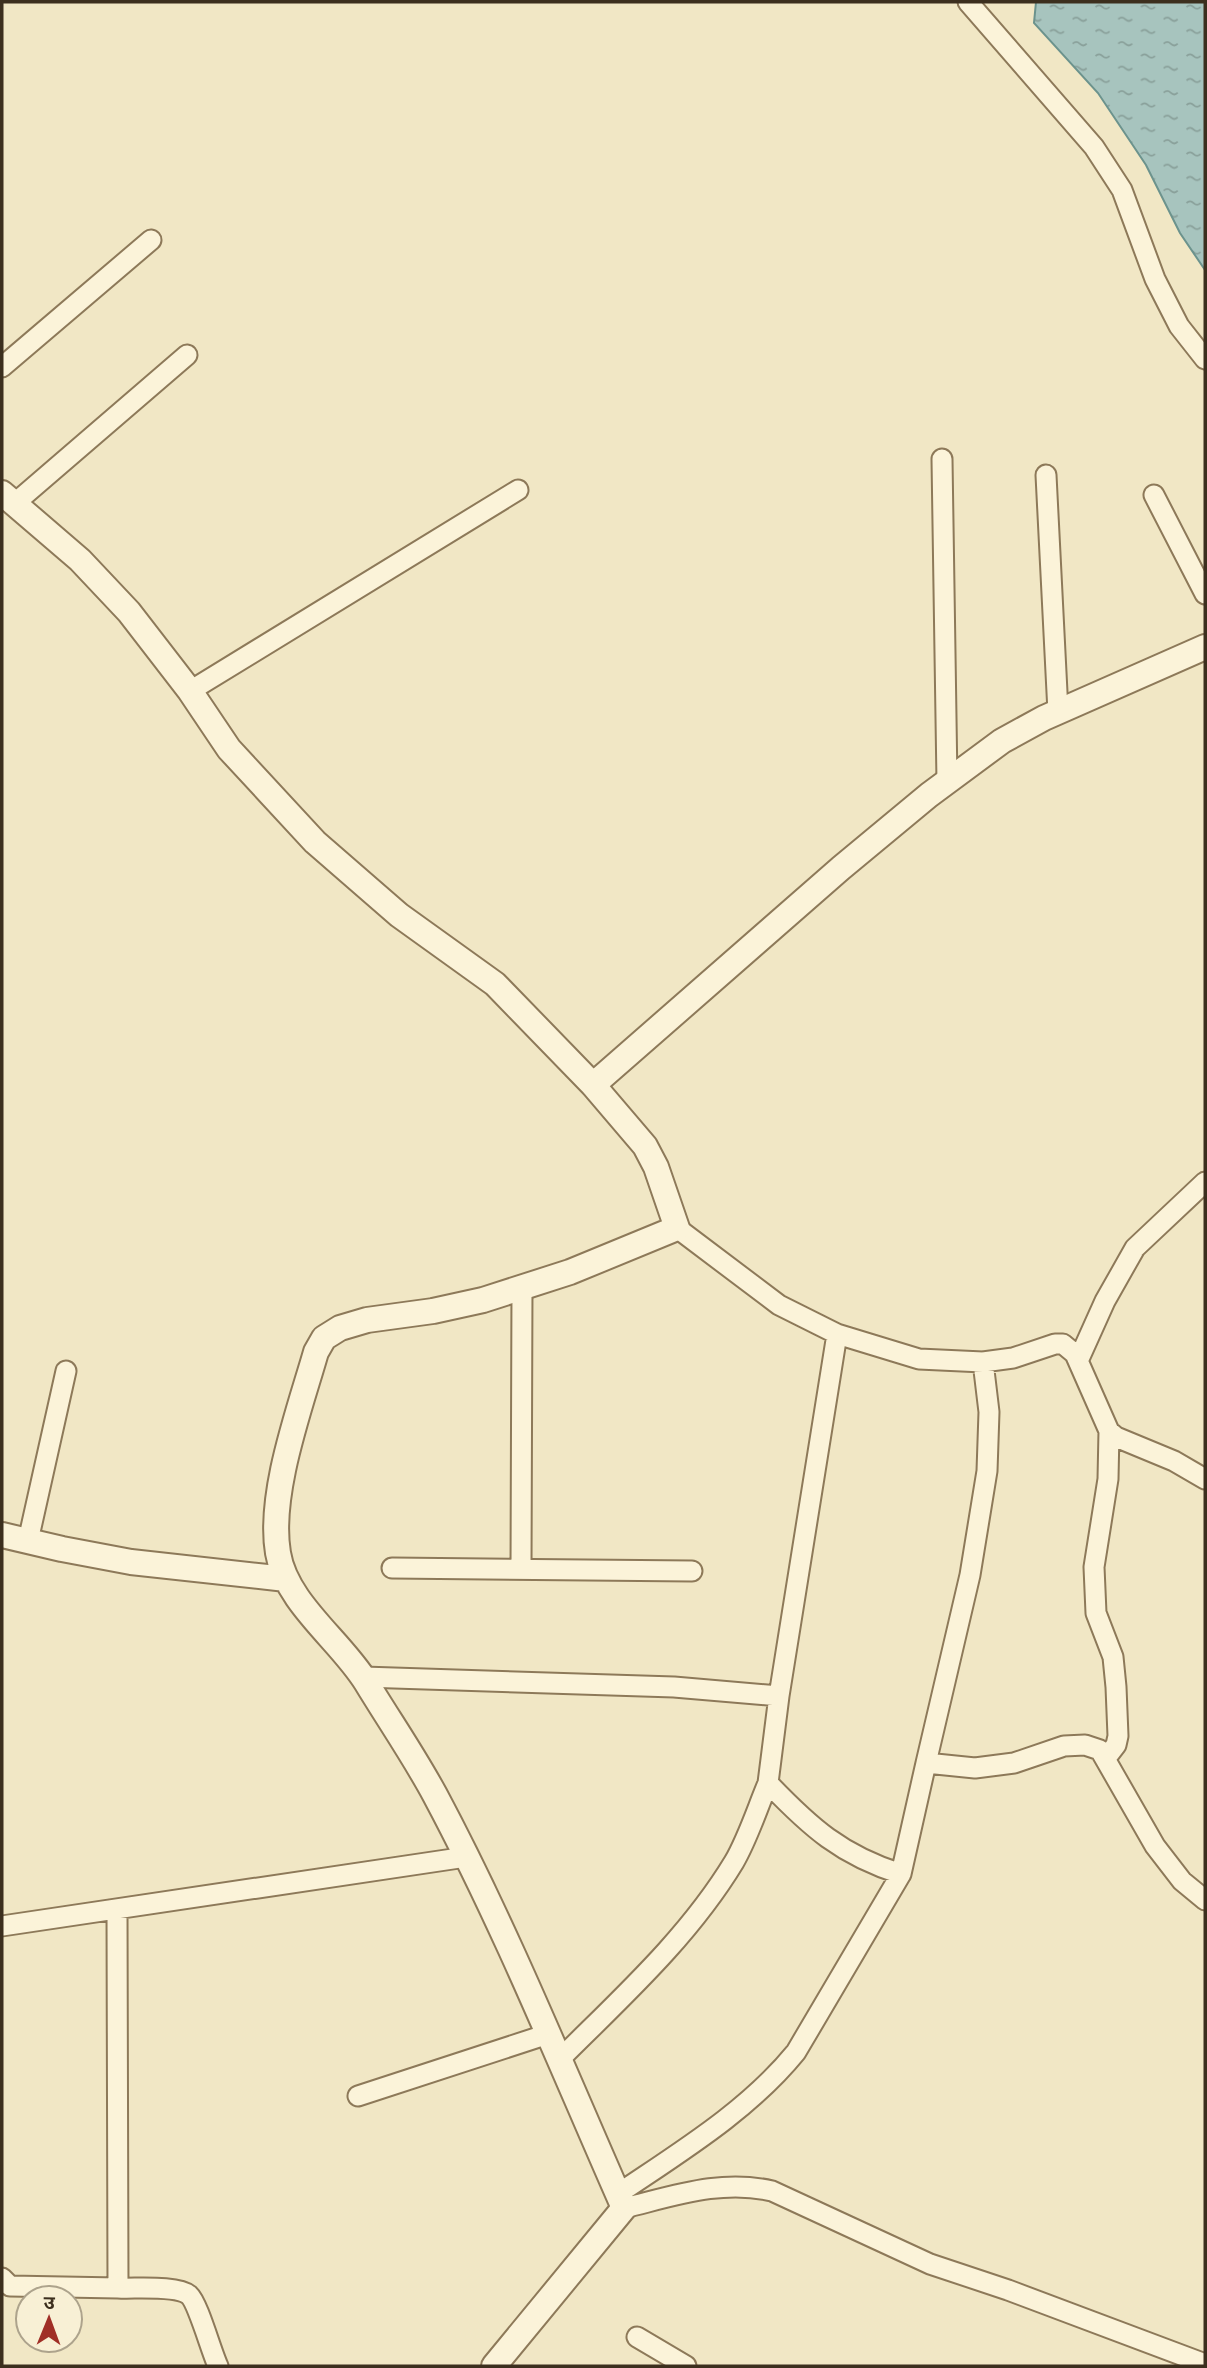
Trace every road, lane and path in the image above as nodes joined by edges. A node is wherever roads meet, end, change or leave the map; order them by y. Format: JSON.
{"nodes":[{"id":1,"x":968,"y":2,"type":"edge"},
{"id":2,"x":151,"y":240,"type":"dead end"},
{"id":3,"x":187,"y":355,"type":"dead end"},
{"id":4,"x":1205,"y":359,"type":"edge"},
{"id":5,"x":2,"y":367,"type":"edge"},
{"id":6,"x":942,"y":460,"type":"dead end"},
{"id":7,"x":1046,"y":475,"type":"dead end"},
{"id":8,"x":518,"y":490,"type":"dead end"},
{"id":9,"x":1154,"y":495,"type":"dead end"},
{"id":10,"x":8,"y":499,"type":"edge"},
{"id":11,"x":1205,"y":594,"type":"edge"},
{"id":12,"x":1205,"y":647,"type":"edge"},
{"id":13,"x":190,"y":691,"type":"junction"},
{"id":14,"x":1058,"y":712,"type":"junction"},
{"id":15,"x":947,"y":782,"type":"junction"},
{"id":16,"x":593,"y":1085,"type":"junction"},
{"id":17,"x":1205,"y":1182,"type":"edge"},
{"id":18,"x":677,"y":1228,"type":"junction"},
{"id":19,"x":522,"y":1287,"type":"junction"},
{"id":20,"x":837,"y":1334,"type":"junction"},
{"id":21,"x":1078,"y":1361,"type":"junction"},
{"id":22,"x":983,"y":1362,"type":"junction"},
{"id":23,"x":66,"y":1371,"type":"dead end"},
{"id":24,"x":1109,"y":1431,"type":"junction"},
{"id":25,"x":1205,"y":1479,"type":"edge"},
{"id":26,"x":2,"y":1535,"type":"edge"},
{"id":27,"x":28,"y":1541,"type":"junction"},
{"id":28,"x":392,"y":1568,"type":"dead end"},
{"id":29,"x":521,"y":1569,"type":"junction"},
{"id":30,"x":692,"y":1572,"type":"dead end"},
{"id":31,"x":286,"y":1579,"type":"junction"},
{"id":32,"x":363,"y":1677,"type":"junction"},
{"id":33,"x":779,"y":1696,"type":"junction"},
{"id":34,"x":1106,"y":1758,"type":"junction"},
{"id":35,"x":926,"y":1763,"type":"junction"},
{"id":36,"x":768,"y":1783,"type":"junction"},
{"id":37,"x":466,"y":1857,"type":"junction"},
{"id":38,"x":901,"y":1874,"type":"junction"},
{"id":39,"x":1205,"y":1900,"type":"edge"},
{"id":40,"x":117,"y":1910,"type":"junction"},
{"id":41,"x":2,"y":1926,"type":"edge"},
{"id":42,"x":548,"y":2034,"type":"junction"},
{"id":43,"x":559,"y":2060,"type":"junction"},
{"id":44,"x":358,"y":2096,"type":"dead end"},
{"id":45,"x":621,"y":2201,"type":"junction"},
{"id":46,"x":2,"y":2278,"type":"edge"},
{"id":47,"x":118,"y":2288,"type":"junction"},
{"id":48,"x":637,"y":2337,"type":"dead end"},
{"id":49,"x":1205,"y":2364,"type":"edge"},
{"id":50,"x":218,"y":2366,"type":"edge"},
{"id":51,"x":494,"y":2366,"type":"edge"},
{"id":52,"x":686,"y":2366,"type":"edge"}],
"edges":[{"from":1,"to":4,"type":"street"},
{"from":2,"to":5,"type":"street"},
{"from":3,"to":10,"type":"street"},
{"from":6,"to":15,"type":"street"},
{"from":7,"to":14,"type":"street"},
{"from":8,"to":13,"type":"street"},
{"from":9,"to":11,"type":"street"},
{"from":10,"to":13,"type":"street"},
{"from":12,"to":14,"type":"street"},
{"from":13,"to":16,"type":"street"},
{"from":14,"to":15,"type":"street"},
{"from":15,"to":16,"type":"street"},
{"from":16,"to":18,"type":"street"},
{"from":17,"to":21,"type":"street"},
{"from":18,"to":19,"type":"street"},
{"from":18,"to":20,"type":"street"},
{"from":19,"to":29,"type":"street"},
{"from":19,"to":31,"type":"street"},
{"from":20,"to":22,"type":"street"},
{"from":20,"to":33,"type":"street"},
{"from":21,"to":22,"type":"street"},
{"from":21,"to":24,"type":"street"},
{"from":22,"to":35,"type":"street"},
{"from":23,"to":27,"type":"street"},
{"from":24,"to":25,"type":"street"},
{"from":24,"to":34,"type":"street"},
{"from":26,"to":27,"type":"street"},
{"from":27,"to":31,"type":"street"},
{"from":28,"to":29,"type":"street"},
{"from":29,"to":30,"type":"street"},
{"from":31,"to":32,"type":"street"},
{"from":32,"to":33,"type":"street"},
{"from":32,"to":37,"type":"street"},
{"from":33,"to":36,"type":"street"},
{"from":34,"to":35,"type":"street"},
{"from":34,"to":39,"type":"street"},
{"from":35,"to":38,"type":"street"},
{"from":36,"to":38,"type":"street"},
{"from":36,"to":43,"type":"street"},
{"from":37,"to":40,"type":"street"},
{"from":37,"to":42,"type":"street"},
{"from":38,"to":45,"type":"street"},
{"from":40,"to":41,"type":"street"},
{"from":40,"to":47,"type":"street"},
{"from":42,"to":43,"type":"street"},
{"from":42,"to":44,"type":"street"},
{"from":43,"to":45,"type":"street"},
{"from":45,"to":49,"type":"street"},
{"from":45,"to":51,"type":"street"},
{"from":46,"to":47,"type":"street"},
{"from":47,"to":50,"type":"street"},
{"from":48,"to":52,"type":"street"}]}
